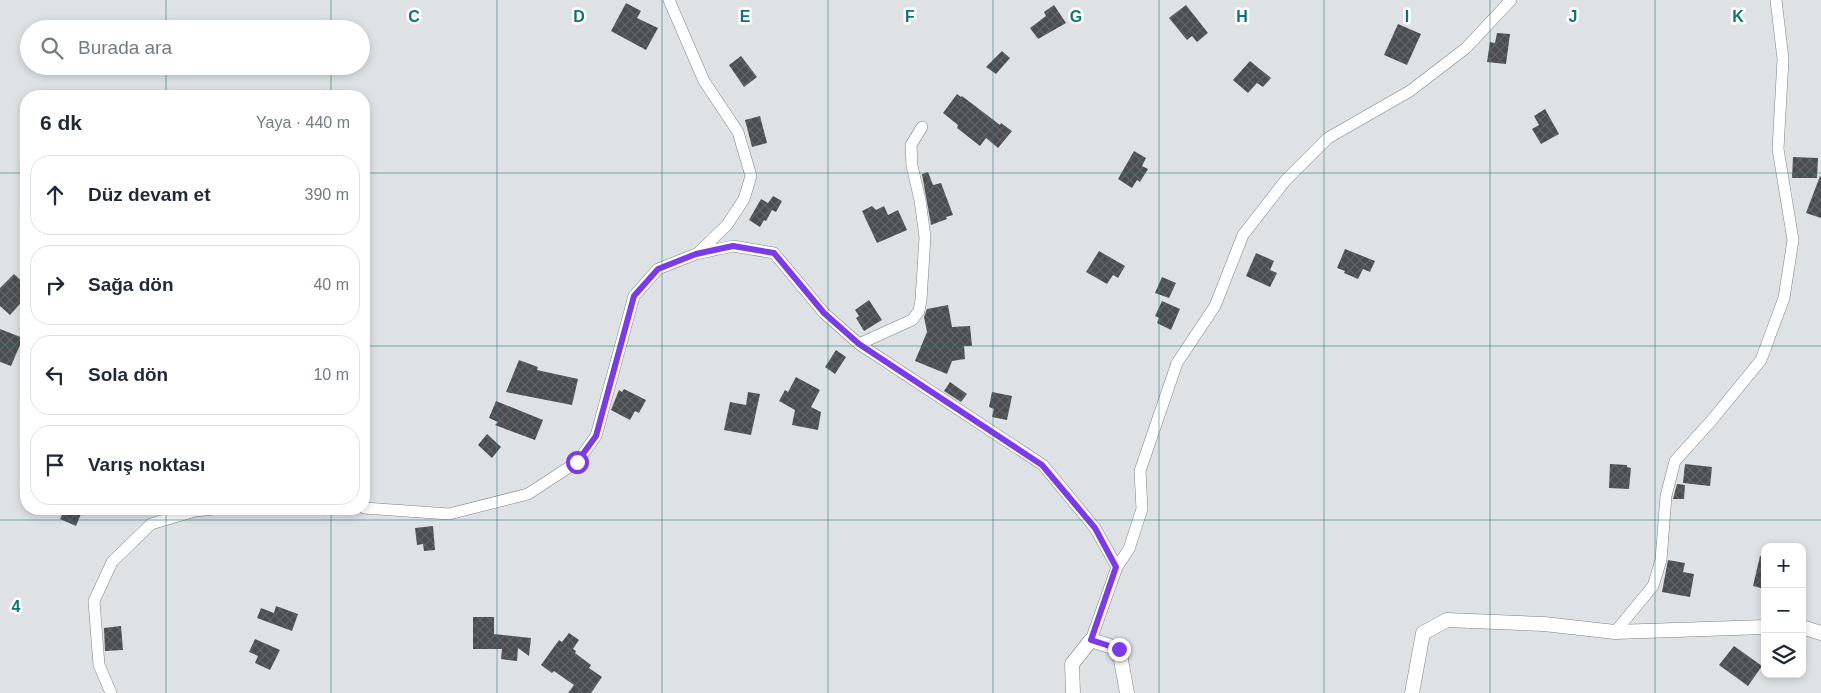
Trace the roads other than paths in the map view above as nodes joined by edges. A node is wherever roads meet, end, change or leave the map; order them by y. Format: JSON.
{"nodes":[{"id":1,"x":669,"y":0,"type":"edge"},
{"id":2,"x":1511,"y":0,"type":"edge"},
{"id":3,"x":1776,"y":0,"type":"edge"},
{"id":4,"x":922,"y":127,"type":"dead end"},
{"id":5,"x":696,"y":254,"type":"junction"},
{"id":6,"x":859,"y":344,"type":"junction"},
{"id":7,"x":370,"y":508,"type":"edge"},
{"id":8,"x":181,"y":515,"type":"edge"},
{"id":9,"x":1116,"y":567,"type":"junction"},
{"id":10,"x":1761,"y":627,"type":"edge"},
{"id":11,"x":1806,"y":628,"type":"edge"},
{"id":12,"x":1615,"y":632,"type":"junction"},
{"id":13,"x":1821,"y":633,"type":"edge"},
{"id":14,"x":1091,"y":640,"type":"junction"},
{"id":15,"x":111,"y":693,"type":"edge"},
{"id":16,"x":1073,"y":693,"type":"edge"},
{"id":17,"x":1127,"y":693,"type":"edge"},
{"id":18,"x":1412,"y":693,"type":"edge"}],
"edges":[{"from":1,"to":5,"type":"street"},
{"from":2,"to":9,"type":"street"},
{"from":3,"to":12,"type":"street"},
{"from":4,"to":6,"type":"street"},
{"from":5,"to":6,"type":"street"},
{"from":5,"to":7,"type":"street"},
{"from":6,"to":9,"type":"street"},
{"from":8,"to":15,"type":"street"},
{"from":9,"to":14,"type":"street"},
{"from":10,"to":12,"type":"street"},
{"from":11,"to":13,"type":"street"},
{"from":12,"to":18,"type":"street"},
{"from":14,"to":16,"type":"street"},
{"from":14,"to":17,"type":"street"}]}
